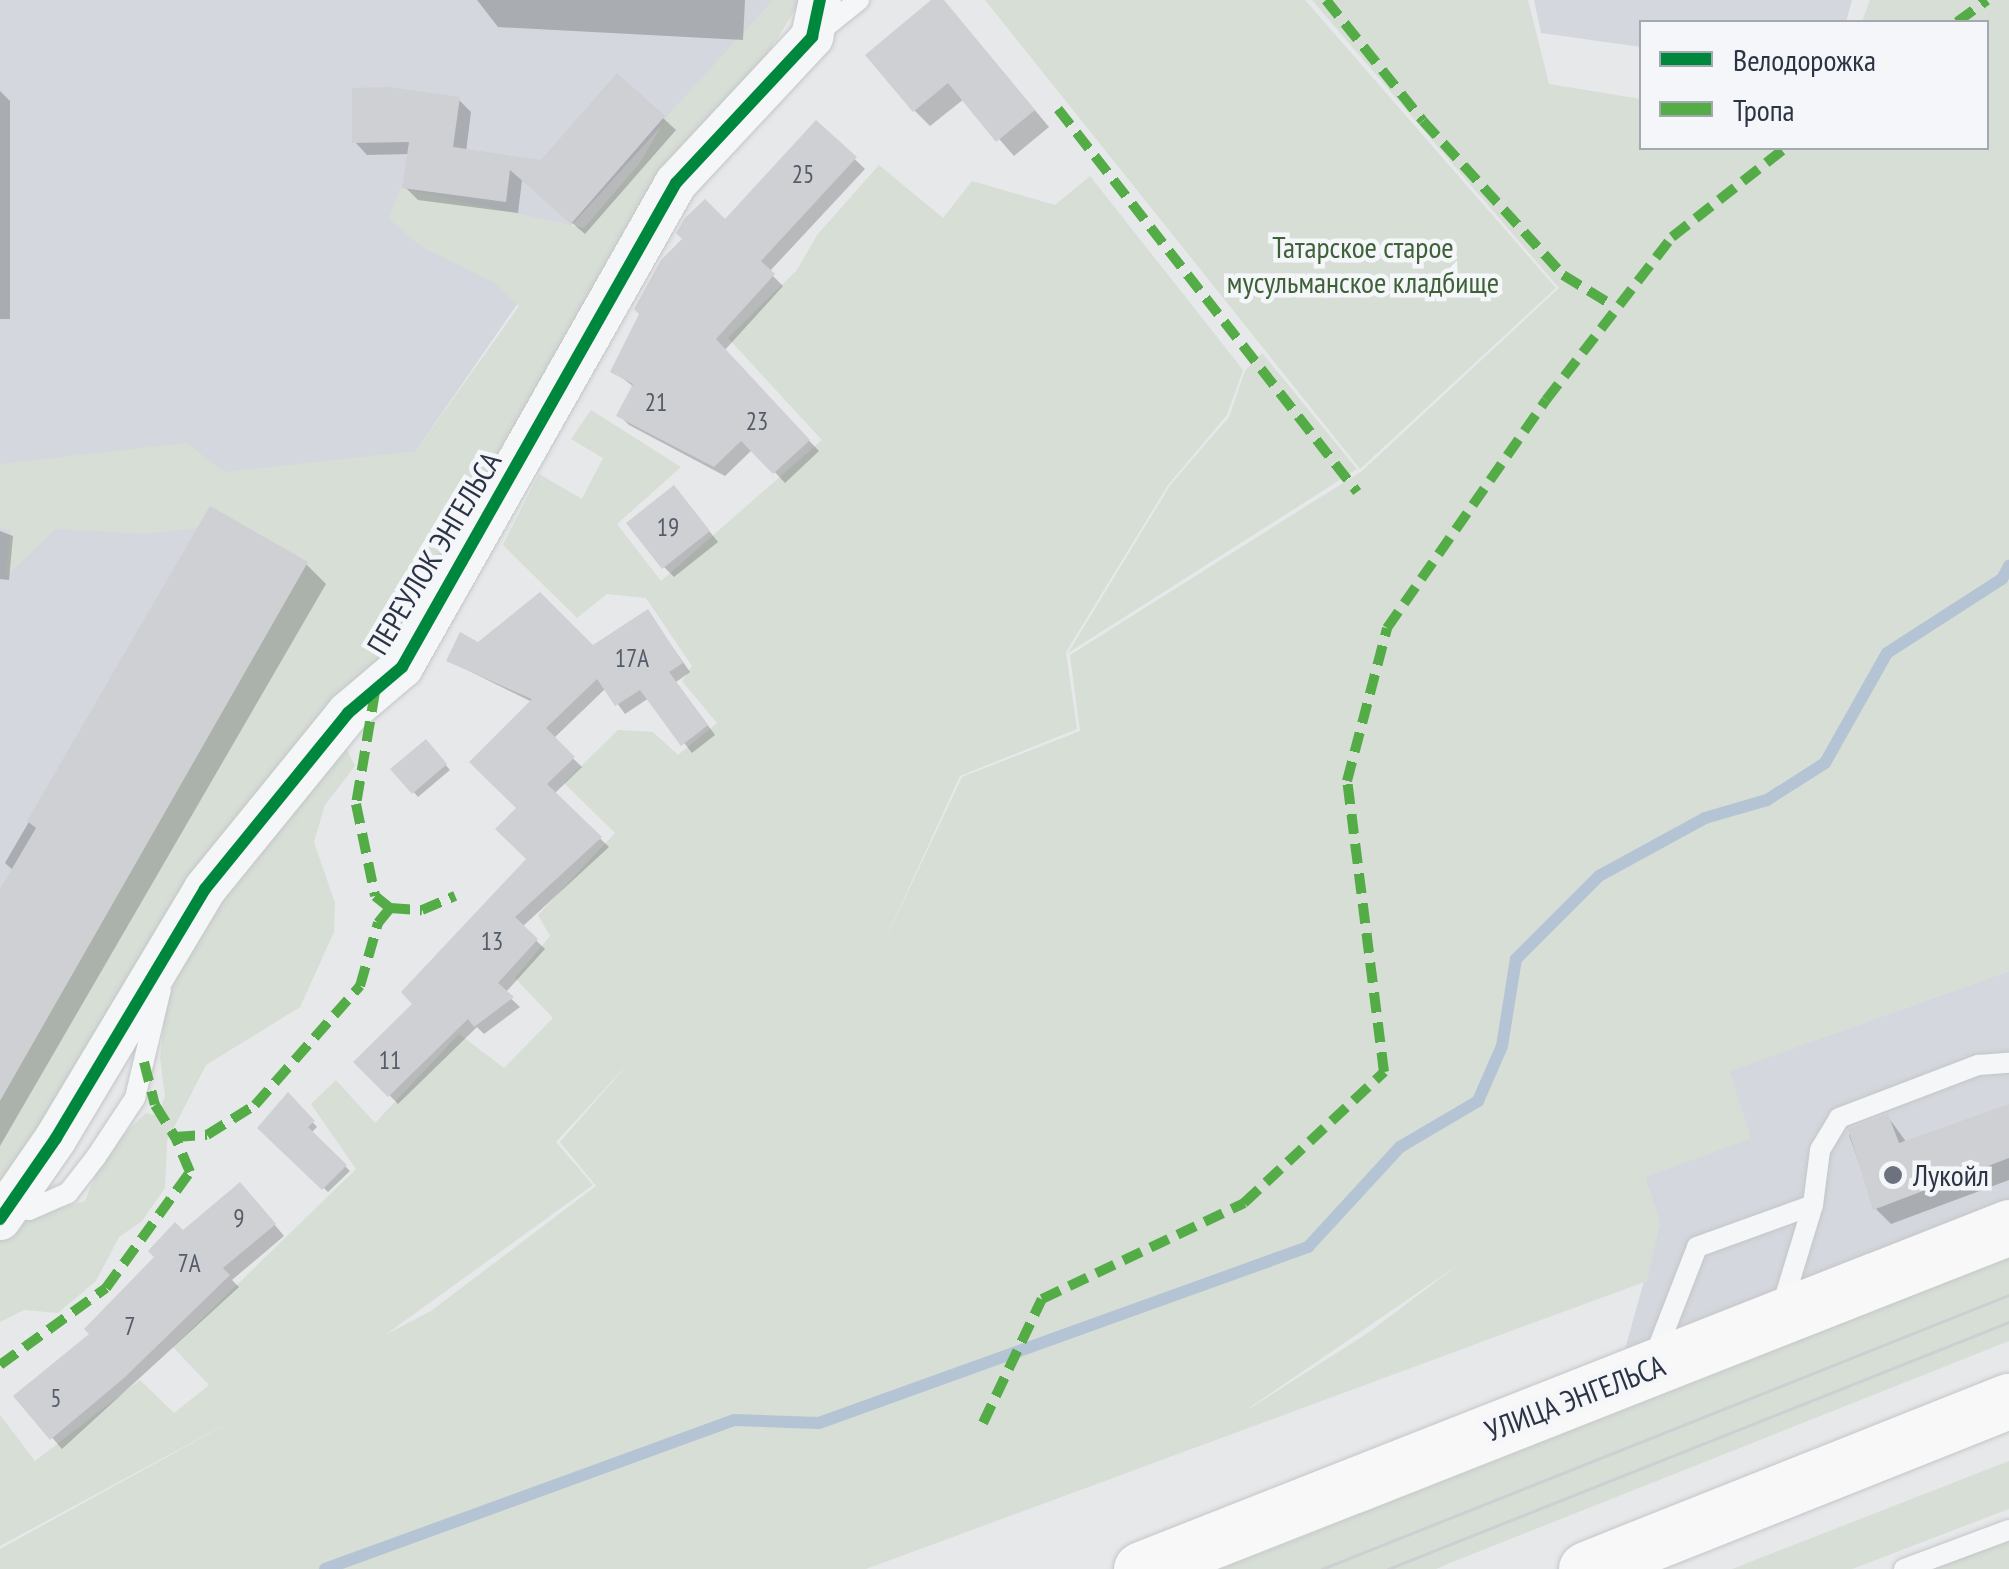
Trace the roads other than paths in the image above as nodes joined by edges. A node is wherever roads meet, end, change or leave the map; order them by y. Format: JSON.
{"nodes":[{"id":1,"x":859,"y":0,"type":"edge"},
{"id":2,"x":816,"y":19,"type":"edge"},
{"id":3,"x":2009,"y":1064,"type":"edge"},
{"id":4,"x":1813,"y":1205,"type":"junction"},
{"id":5,"x":8,"y":1208,"type":"edge"},
{"id":6,"x":2009,"y":1227,"type":"edge"},
{"id":7,"x":1761,"y":1325,"type":"junction"},
{"id":8,"x":1650,"y":1368,"type":"junction"},
{"id":9,"x":2009,"y":1401,"type":"edge"},
{"id":10,"x":2009,"y":1530,"type":"edge"},
{"id":11,"x":1140,"y":1569,"type":"edge"},
{"id":12,"x":1586,"y":1569,"type":"edge"},
{"id":13,"x":1904,"y":1569,"type":"edge"}],
"edges":[{"from":1,"to":2,"type":"lane"},
{"from":2,"to":5,"type":"street","name":"ПЕРЕУЛОК ЭНГЕЛЬСА"},
{"from":3,"to":4,"type":"lane"},
{"from":4,"to":7,"type":"lane"},
{"from":4,"to":8,"type":"lane"},
{"from":6,"to":7,"type":"main road","name":"УЛИЦА ЭНГЕЛЬСА"},
{"from":7,"to":8,"type":"main road","name":"УЛИЦА ЭНГЕЛЬСА"},
{"from":8,"to":11,"type":"main road","name":"УЛИЦА ЭНГЕЛЬСА"},
{"from":9,"to":12,"type":"main road"},
{"from":10,"to":13,"type":"lane"}]}
